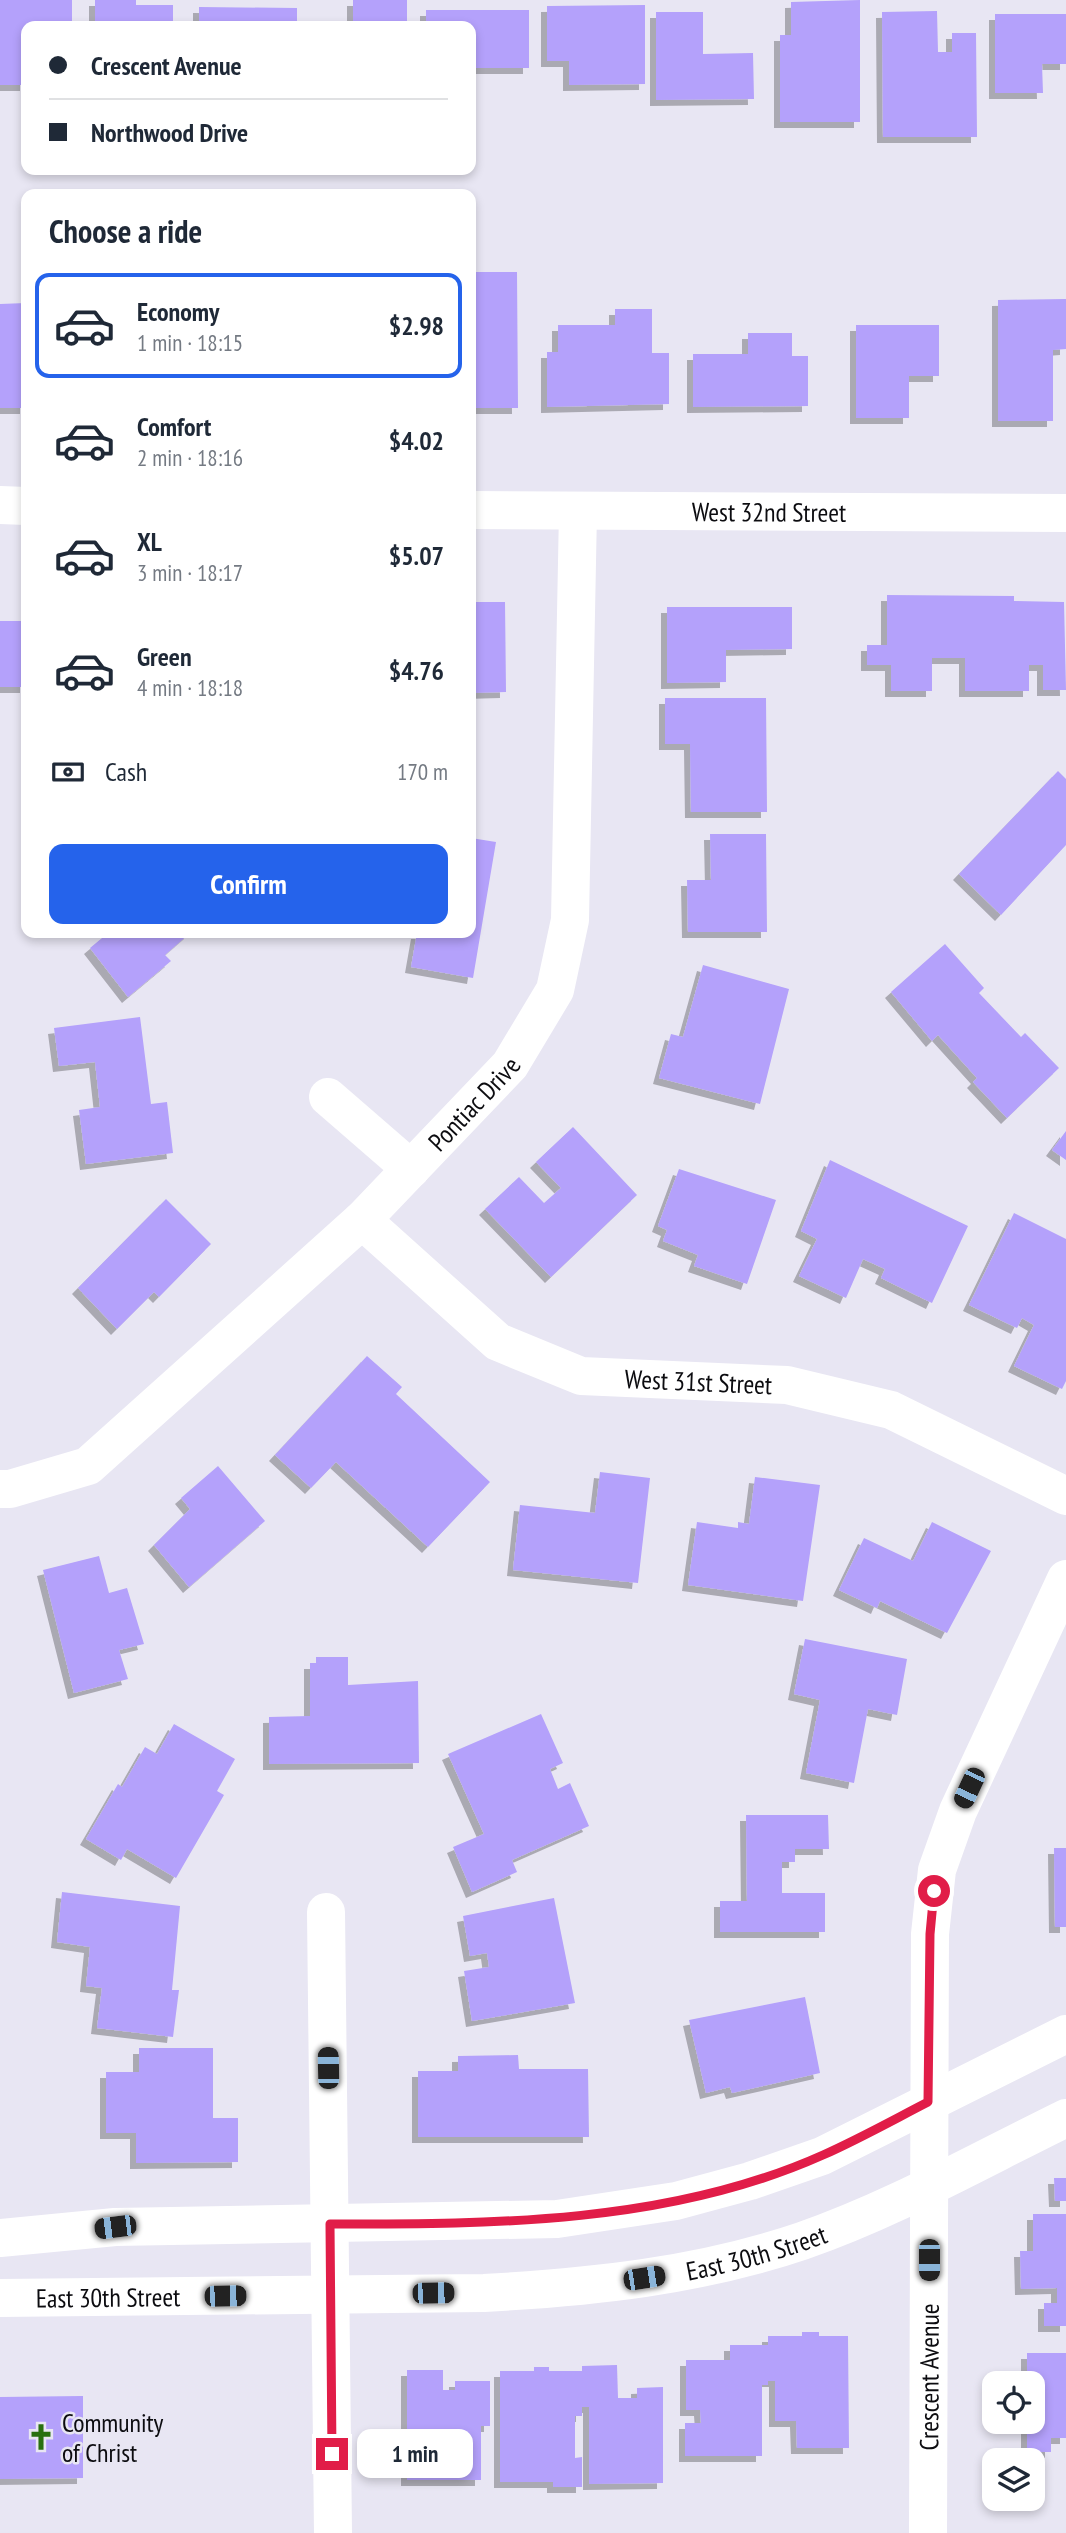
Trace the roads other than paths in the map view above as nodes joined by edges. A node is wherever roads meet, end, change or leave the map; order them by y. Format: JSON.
{"nodes":[{"id":1,"x":0,"y":505,"type":"edge"},
{"id":2,"x":21,"y":506,"type":"edge"},
{"id":3,"x":476,"y":510,"type":"edge"},
{"id":4,"x":578,"y":511,"type":"junction"},
{"id":5,"x":1066,"y":513,"type":"edge"},
{"id":6,"x":328,"y":1097,"type":"dead end"},
{"id":7,"x":411,"y":1169,"type":"junction"},
{"id":8,"x":362,"y":1220,"type":"junction"},
{"id":9,"x":0,"y":1489,"type":"edge"},
{"id":10,"x":1066,"y":1496,"type":"edge"},
{"id":11,"x":1066,"y":1579,"type":"edge"},
{"id":12,"x":326,"y":1912,"type":"dead end"},
{"id":13,"x":1066,"y":2034,"type":"edge"},
{"id":14,"x":928,"y":2102,"type":"junction"},
{"id":15,"x":1066,"y":2118,"type":"edge"},
{"id":16,"x":927,"y":2187,"type":"junction"},
{"id":17,"x":330,"y":2224,"type":"junction"},
{"id":18,"x":0,"y":2238,"type":"edge"},
{"id":19,"x":331,"y":2295,"type":"junction"},
{"id":20,"x":0,"y":2298,"type":"edge"},
{"id":21,"x":333,"y":2533,"type":"edge"},
{"id":22,"x":928,"y":2533,"type":"edge"}],
"edges":[{"from":1,"to":2,"type":"street"},
{"from":3,"to":4,"type":"street","name":"West 32nd Street"},
{"from":4,"to":5,"type":"street","name":"West 32nd Street"},
{"from":4,"to":7,"type":"street","name":"Pontiac Drive"},
{"from":6,"to":7,"type":"street"},
{"from":7,"to":8,"type":"street","name":"Pontiac Drive"},
{"from":8,"to":9,"type":"street","name":"Pontiac Drive"},
{"from":8,"to":10,"type":"street","name":"West 31st Street"},
{"from":11,"to":14,"type":"street","name":"Crescent Avenue"},
{"from":12,"to":17,"type":"street"},
{"from":13,"to":14,"type":"street"},
{"from":14,"to":16,"type":"street","name":"Crescent Avenue"},
{"from":14,"to":17,"type":"street"},
{"from":15,"to":16,"type":"street","name":"East 30th Street"},
{"from":16,"to":19,"type":"street","name":"East 30th Street"},
{"from":16,"to":22,"type":"street","name":"Crescent Avenue"},
{"from":17,"to":18,"type":"street"},
{"from":17,"to":19,"type":"street"},
{"from":19,"to":20,"type":"street","name":"East 30th Street"},
{"from":19,"to":21,"type":"street"}]}
